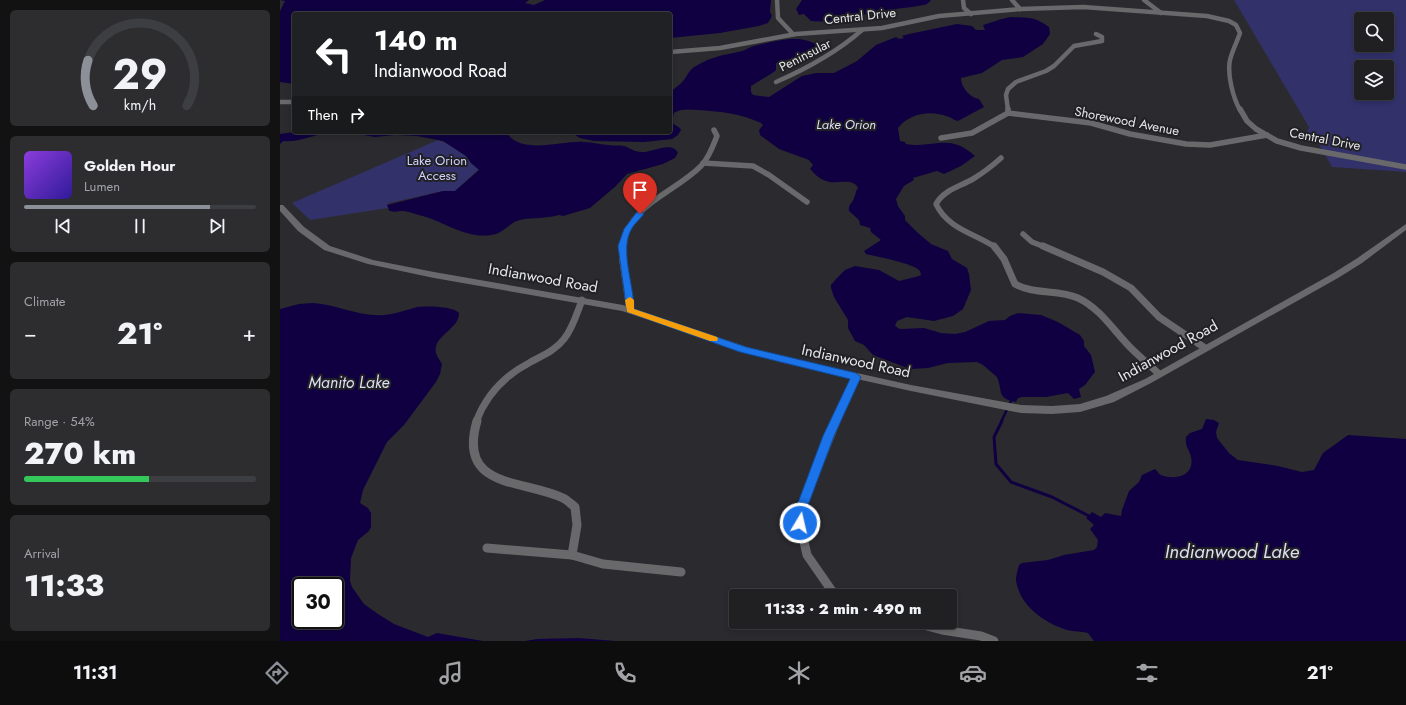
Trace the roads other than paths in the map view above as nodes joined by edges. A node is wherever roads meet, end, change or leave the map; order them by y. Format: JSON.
{"nodes":[{"id":1,"x":777,"y":0,"type":"edge"},
{"id":2,"x":964,"y":0,"type":"edge"},
{"id":3,"x":1012,"y":0,"type":"edge"},
{"id":4,"x":1144,"y":0,"type":"edge"},
{"id":5,"x":1020,"y":9,"type":"junction"},
{"id":6,"x":1161,"y":13,"type":"junction"},
{"id":7,"x":971,"y":14,"type":"junction"},
{"id":8,"x":862,"y":30,"type":"junction"},
{"id":9,"x":793,"y":34,"type":"junction"},
{"id":10,"x":1096,"y":34,"type":"dead end"},
{"id":11,"x":672,"y":53,"type":"edge"},
{"id":12,"x":776,"y":82,"type":"dead end"},
{"id":13,"x":280,"y":102,"type":"edge"},
{"id":14,"x":292,"y":102,"type":"edge"},
{"id":15,"x":1008,"y":113,"type":"junction"},
{"id":16,"x":714,"y":130,"type":"dead end"},
{"id":17,"x":1267,"y":135,"type":"junction"},
{"id":18,"x":941,"y":138,"type":"dead end"},
{"id":19,"x":1000,"y":158,"type":"dead end"},
{"id":20,"x":703,"y":163,"type":"junction"},
{"id":21,"x":1406,"y":167,"type":"edge"},
{"id":22,"x":806,"y":202,"type":"dead end"},
{"id":23,"x":280,"y":207,"type":"edge"},
{"id":24,"x":1406,"y":226,"type":"edge"},
{"id":25,"x":1023,"y":234,"type":"dead end"},
{"id":26,"x":582,"y":300,"type":"junction"},
{"id":27,"x":630,"y":310,"type":"junction"},
{"id":28,"x":1205,"y":348,"type":"junction"},
{"id":29,"x":1159,"y":374,"type":"junction"},
{"id":30,"x":856,"y":377,"type":"junction"},
{"id":31,"x":487,"y":548,"type":"dead end"},
{"id":32,"x":572,"y":555,"type":"junction"},
{"id":33,"x":680,"y":572,"type":"dead end"},
{"id":34,"x":831,"y":589,"type":"edge"},
{"id":35,"x":938,"y":629,"type":"edge"},
{"id":36,"x":994,"y":641,"type":"edge"}],
"edges":[{"from":1,"to":9,"type":"street"},
{"from":2,"to":7,"type":"street"},
{"from":3,"to":5,"type":"street"},
{"from":4,"to":6,"type":"street"},
{"from":5,"to":6,"type":"street","name":"Central Drive"},
{"from":5,"to":7,"type":"street","name":"Central Drive"},
{"from":6,"to":17,"type":"street","name":"Central Drive"},
{"from":7,"to":8,"type":"street","name":"Central Drive"},
{"from":8,"to":9,"type":"street","name":"Central Drive"},
{"from":8,"to":12,"type":"street","name":"Peninsular"},
{"from":9,"to":11,"type":"street","name":"Central Drive"},
{"from":10,"to":15,"type":"street"},
{"from":13,"to":14,"type":"street"},
{"from":15,"to":17,"type":"street","name":"Shorewood Avenue"},
{"from":15,"to":18,"type":"street"},
{"from":16,"to":20,"type":"street"},
{"from":17,"to":21,"type":"street","name":"Central Drive"},
{"from":19,"to":29,"type":"street"},
{"from":20,"to":22,"type":"street"},
{"from":20,"to":27,"type":"street"},
{"from":23,"to":26,"type":"street","name":"Indianwood Road"},
{"from":24,"to":28,"type":"street","name":"Indianwood Road"},
{"from":25,"to":28,"type":"street"},
{"from":26,"to":27,"type":"street","name":"Indianwood Road"},
{"from":26,"to":32,"type":"street"},
{"from":27,"to":30,"type":"street","name":"Indianwood Road"},
{"from":28,"to":29,"type":"street","name":"Indianwood Road"},
{"from":29,"to":30,"type":"street","name":"Indianwood Road"},
{"from":30,"to":34,"type":"street"},
{"from":31,"to":32,"type":"street"},
{"from":32,"to":33,"type":"street"},
{"from":35,"to":36,"type":"street"}]}
